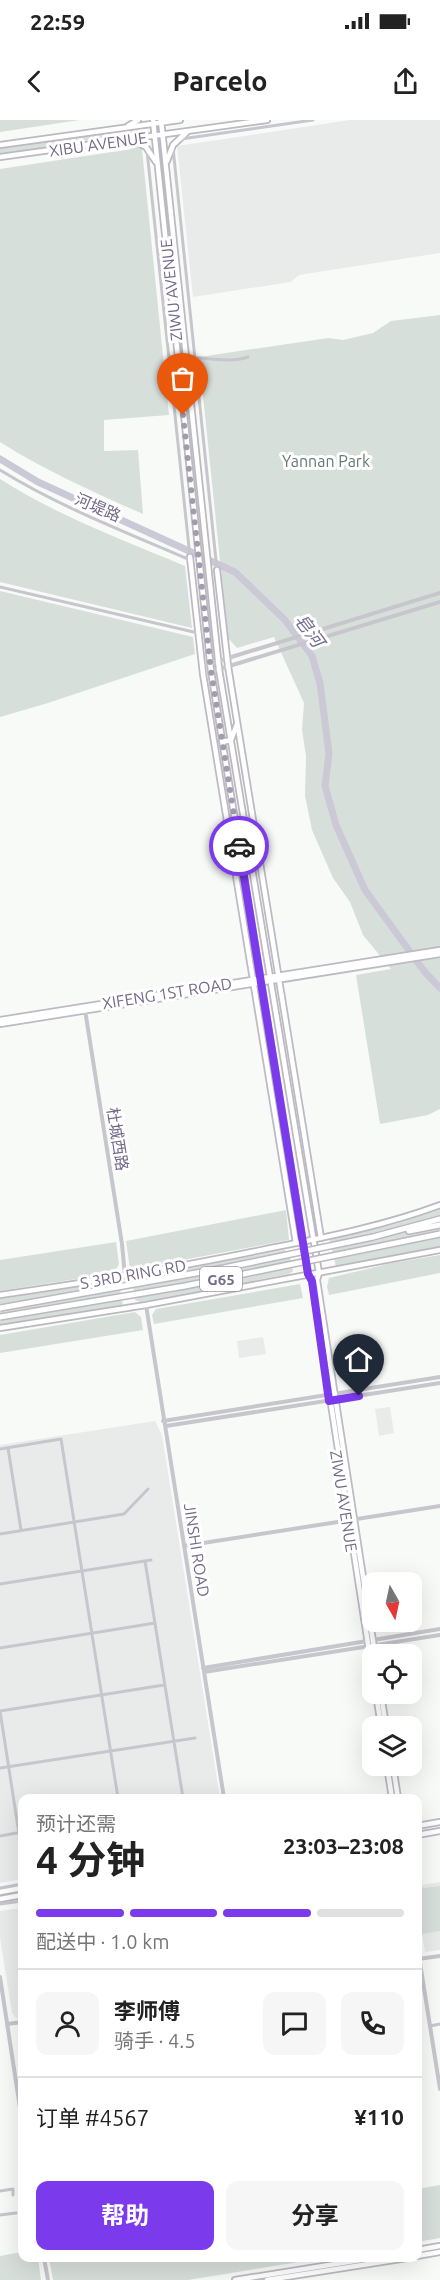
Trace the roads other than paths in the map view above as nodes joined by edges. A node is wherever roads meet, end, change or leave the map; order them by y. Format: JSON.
{"nodes":[{"id":1,"x":138,"y":120,"type":"edge"},
{"id":2,"x":180,"y":120,"type":"edge"},
{"id":3,"x":202,"y":120,"type":"edge"},
{"id":4,"x":267,"y":120,"type":"edge"},
{"id":5,"x":313,"y":120,"type":"edge"},
{"id":6,"x":161,"y":121,"type":"edge"},
{"id":7,"x":154,"y":122,"type":"edge"},
{"id":8,"x":126,"y":128,"type":"junction"},
{"id":9,"x":113,"y":129,"type":"junction"},
{"id":10,"x":204,"y":129,"type":"junction"},
{"id":11,"x":189,"y":131,"type":"junction"},
{"id":12,"x":163,"y":134,"type":"junction"},
{"id":13,"x":155,"y":136,"type":"junction"},
{"id":14,"x":130,"y":139,"type":"junction"},
{"id":15,"x":177,"y":140,"type":"junction"},
{"id":16,"x":115,"y":141,"type":"junction"},
{"id":17,"x":0,"y":145,"type":"edge"},
{"id":18,"x":172,"y":145,"type":"junction"},
{"id":19,"x":147,"y":149,"type":"junction"},
{"id":20,"x":0,"y":157,"type":"edge"},
{"id":21,"x":166,"y":164,"type":"junction"},
{"id":22,"x":158,"y":165,"type":"junction"},
{"id":23,"x":169,"y":191,"type":"junction"},
{"id":24,"x":161,"y":192,"type":"junction"},
{"id":25,"x":186,"y":355,"type":"junction"},
{"id":26,"x":177,"y":356,"type":"junction"},
{"id":27,"x":195,"y":356,"type":"junction"},
{"id":28,"x":168,"y":357,"type":"junction"},
{"id":29,"x":249,"y":357,"type":"dead end"},
{"id":30,"x":0,"y":470,"type":"edge"},
{"id":31,"x":190,"y":558,"type":"junction"},
{"id":32,"x":217,"y":570,"type":"joint"},
{"id":33,"x":0,"y":587,"type":"edge"},
{"id":34,"x":440,"y":593,"type":"edge"},
{"id":35,"x":440,"y":602,"type":"edge"},
{"id":36,"x":198,"y":633,"type":"junction"},
{"id":37,"x":226,"y":658,"type":"junction"},
{"id":38,"x":218,"y":661,"type":"junction"},
{"id":39,"x":210,"y":663,"type":"junction"},
{"id":40,"x":202,"y":666,"type":"junction"},
{"id":41,"x":228,"y":666,"type":"junction"},
{"id":42,"x":219,"y":669,"type":"junction"},
{"id":43,"x":211,"y":671,"type":"junction"},
{"id":44,"x":202,"y":674,"type":"junction"},
{"id":45,"x":237,"y":724,"type":"junction"},
{"id":46,"x":231,"y":740,"type":"junction"},
{"id":47,"x":222,"y":742,"type":"junction"},
{"id":48,"x":440,"y":952,"type":"edge"},
{"id":49,"x":278,"y":977,"type":"junction"},
{"id":50,"x":269,"y":979,"type":"junction"},
{"id":51,"x":261,"y":980,"type":"junction"},
{"id":52,"x":252,"y":982,"type":"junction"},
{"id":53,"x":85,"y":1008,"type":"junction"},
{"id":54,"x":0,"y":1022,"type":"edge"},
{"id":55,"x":440,"y":1205,"type":"edge"},
{"id":56,"x":440,"y":1219,"type":"edge"},
{"id":57,"x":440,"y":1225,"type":"edge"},
{"id":58,"x":440,"y":1234,"type":"edge"},
{"id":59,"x":321,"y":1238,"type":"junction"},
{"id":60,"x":373,"y":1238,"type":"junction"},
{"id":61,"x":314,"y":1239,"type":"junction"},
{"id":62,"x":303,"y":1242,"type":"junction"},
{"id":63,"x":296,"y":1243,"type":"junction"},
{"id":64,"x":440,"y":1250,"type":"edge"},
{"id":65,"x":319,"y":1273,"type":"junction"},
{"id":66,"x":308,"y":1274,"type":"junction"},
{"id":67,"x":126,"y":1276,"type":"junction"},
{"id":68,"x":0,"y":1295,"type":"edge"},
{"id":69,"x":146,"y":1305,"type":"junction"},
{"id":70,"x":0,"y":1308,"type":"edge"},
{"id":71,"x":0,"y":1317,"type":"edge"},
{"id":72,"x":0,"y":1328,"type":"edge"},
{"id":73,"x":440,"y":1377,"type":"edge"},
{"id":74,"x":440,"y":1383,"type":"edge"},
{"id":75,"x":330,"y":1394,"type":"junction"},
{"id":76,"x":331,"y":1400,"type":"junction"},
{"id":77,"x":163,"y":1421,"type":"junction"},
{"id":78,"x":166,"y":1426,"type":"junction"},
{"id":79,"x":8,"y":1448,"type":"junction"},
{"id":80,"x":0,"y":1449,"type":"edge"},
{"id":81,"x":148,"y":1489,"type":"dead end"},
{"id":82,"x":440,"y":1506,"type":"edge"},
{"id":83,"x":350,"y":1520,"type":"junction"},
{"id":84,"x":75,"y":1522,"type":"junction"},
{"id":85,"x":21,"y":1530,"type":"junction"},
{"id":86,"x":0,"y":1534,"type":"edge"},
{"id":87,"x":184,"y":1546,"type":"junction"},
{"id":88,"x":151,"y":1560,"type":"dead end"},
{"id":89,"x":146,"y":1561,"type":"junction"},
{"id":90,"x":82,"y":1570,"type":"junction"},
{"id":91,"x":0,"y":1584,"type":"edge"},
{"id":92,"x":155,"y":1623,"type":"junction"},
{"id":93,"x":440,"y":1629,"type":"edge"},
{"id":94,"x":92,"y":1633,"type":"junction"},
{"id":95,"x":440,"y":1635,"type":"edge"},
{"id":96,"x":370,"y":1644,"type":"junction"},
{"id":97,"x":362,"y":1645,"type":"edge"},
{"id":98,"x":0,"y":1648,"type":"edge"},
{"id":99,"x":204,"y":1670,"type":"junction"},
{"id":100,"x":165,"y":1685,"type":"junction"},
{"id":101,"x":102,"y":1695,"type":"junction"},
{"id":102,"x":0,"y":1711,"type":"edge"},
{"id":103,"x":195,"y":1738,"type":"dead end"},
{"id":104,"x":174,"y":1741,"type":"junction"},
{"id":105,"x":111,"y":1750,"type":"junction"},
{"id":106,"x":9,"y":1767,"type":"junction"},
{"id":107,"x":0,"y":1768,"type":"edge"},
{"id":108,"x":389,"y":1776,"type":"edge"},
{"id":109,"x":395,"y":1776,"type":"edge"},
{"id":110,"x":117,"y":1794,"type":"edge"},
{"id":111,"x":182,"y":1794,"type":"edge"},
{"id":112,"x":223,"y":1794,"type":"edge"},
{"id":113,"x":391,"y":1794,"type":"edge"},
{"id":114,"x":397,"y":1794,"type":"edge"},
{"id":115,"x":18,"y":1816,"type":"edge"},
{"id":116,"x":440,"y":1822,"type":"edge"},
{"id":117,"x":422,"y":1825,"type":"edge"},
{"id":118,"x":440,"y":1831,"type":"edge"},
{"id":119,"x":18,"y":1833,"type":"edge"},
{"id":120,"x":422,"y":1834,"type":"edge"},
{"id":121,"x":0,"y":1836,"type":"edge"},
{"id":122,"x":18,"y":1887,"type":"edge"},
{"id":123,"x":0,"y":1890,"type":"edge"},
{"id":124,"x":18,"y":1896,"type":"edge"},
{"id":125,"x":0,"y":1899,"type":"edge"},
{"id":126,"x":18,"y":1902,"type":"edge"},
{"id":127,"x":0,"y":1904,"type":"edge"},
{"id":128,"x":440,"y":1956,"type":"edge"},
{"id":129,"x":422,"y":1958,"type":"edge"},
{"id":130,"x":0,"y":1977,"type":"edge"},
{"id":131,"x":422,"y":1981,"type":"edge"},
{"id":132,"x":18,"y":2023,"type":"edge"},
{"id":133,"x":7,"y":2024,"type":"junction"},
{"id":134,"x":440,"y":2024,"type":"edge"},
{"id":135,"x":430,"y":2026,"type":"junction"},
{"id":136,"x":440,"y":2047,"type":"edge"},
{"id":137,"x":434,"y":2048,"type":"junction"},
{"id":138,"x":440,"y":2089,"type":"edge"},
{"id":139,"x":18,"y":2095,"type":"edge"},
{"id":140,"x":0,"y":2191,"type":"edge"},
{"id":141,"x":14,"y":2195,"type":"dead end"},
{"id":142,"x":16,"y":2213,"type":"dead end"},
{"id":143,"x":0,"y":2215,"type":"edge"},
{"id":144,"x":440,"y":2247,"type":"edge"},
{"id":145,"x":422,"y":2249,"type":"edge"},
{"id":146,"x":440,"y":2252,"type":"edge"},
{"id":147,"x":422,"y":2255,"type":"edge"},
{"id":148,"x":45,"y":2262,"type":"edge"},
{"id":149,"x":348,"y":2262,"type":"edge"},
{"id":150,"x":382,"y":2262,"type":"edge"},
{"id":151,"x":48,"y":2280,"type":"edge"},
{"id":152,"x":235,"y":2280,"type":"edge"},
{"id":153,"x":267,"y":2280,"type":"edge"}],
"edges":[{"from":1,"to":8,"type":"main road"},
{"from":2,"to":6,"type":"main road","name":"XIBU AVENUE"},
{"from":3,"to":10,"type":"main road"},
{"from":4,"to":10,"type":"main road","name":"XIBU AVENUE"},
{"from":5,"to":15,"type":"street"},
{"from":6,"to":7,"type":"main road","name":"XIBU AVENUE"},
{"from":6,"to":12,"type":"main road","name":"ZIWU AVENUE"},
{"from":7,"to":8,"type":"main road","name":"XIBU AVENUE"},
{"from":7,"to":13,"type":"main road","name":"ZIWU AVENUE"},
{"from":8,"to":9,"type":"main road","name":"XIBU AVENUE"},
{"from":9,"to":16,"type":"main road"},
{"from":9,"to":17,"type":"main road","name":"XIBU AVENUE"},
{"from":10,"to":11,"type":"main road","name":"XIBU AVENUE"},
{"from":11,"to":12,"type":"main road","name":"XIBU AVENUE"},
{"from":11,"to":15,"type":"main road"},
{"from":12,"to":13,"type":"main road","name":"XIBU AVENUE"},
{"from":12,"to":21,"type":"main road","name":"ZIWU AVENUE"},
{"from":13,"to":14,"type":"main road","name":"XIBU AVENUE"},
{"from":13,"to":22,"type":"main road","name":"ZIWU AVENUE"},
{"from":14,"to":16,"type":"main road","name":"XIBU AVENUE"},
{"from":14,"to":19,"type":"main road"},
{"from":15,"to":18,"type":"main road"},
{"from":16,"to":20,"type":"main road","name":"XIBU AVENUE"},
{"from":18,"to":21,"type":"main road"},
{"from":18,"to":27,"type":"street","name":"ZIWU AVENUE"},
{"from":19,"to":22,"type":"main road"},
{"from":19,"to":28,"type":"street","name":"ZIWU AVENUE"},
{"from":21,"to":23,"type":"main road","name":"ZIWU AVENUE"},
{"from":22,"to":24,"type":"main road","name":"ZIWU AVENUE"},
{"from":23,"to":24,"type":"main road"},
{"from":23,"to":25,"type":"main road","name":"ZIWU AVENUE"},
{"from":24,"to":26,"type":"main road","name":"ZIWU AVENUE"},
{"from":25,"to":26,"type":"street"},
{"from":25,"to":27,"type":"street"},
{"from":25,"to":38,"type":"main road","name":"ZIWU AVENUE"},
{"from":26,"to":28,"type":"street"},
{"from":26,"to":39,"type":"main road","name":"ZIWU AVENUE"},
{"from":27,"to":29,"type":"street"},
{"from":27,"to":32,"type":"street","name":"ZIWU AVENUE"},
{"from":28,"to":31,"type":"street","name":"ZIWU AVENUE"},
{"from":30,"to":31,"type":"street","name":"河堤路"},
{"from":31,"to":36,"type":"main road"},
{"from":32,"to":37,"type":"main road"},
{"from":33,"to":36,"type":"street"},
{"from":34,"to":37,"type":"street"},
{"from":35,"to":41,"type":"street"},
{"from":36,"to":40,"type":"main road"},
{"from":37,"to":38,"type":"street"},
{"from":37,"to":41,"type":"main road"},
{"from":38,"to":39,"type":"street"},
{"from":38,"to":42,"type":"main road","name":"ZIWU AVENUE"},
{"from":39,"to":40,"type":"street"},
{"from":39,"to":43,"type":"main road","name":"ZIWU AVENUE"},
{"from":40,"to":44,"type":"main road"},
{"from":41,"to":42,"type":"street"},
{"from":41,"to":45,"type":"main road"},
{"from":42,"to":43,"type":"street"},
{"from":42,"to":46,"type":"main road","name":"ZIWU AVENUE"},
{"from":43,"to":44,"type":"street"},
{"from":43,"to":47,"type":"main road","name":"ZIWU AVENUE"},
{"from":44,"to":52,"type":"main road"},
{"from":45,"to":46,"type":"main road"},
{"from":45,"to":49,"type":"main road"},
{"from":46,"to":47,"type":"main road"},
{"from":46,"to":50,"type":"main road","name":"ZIWU AVENUE"},
{"from":47,"to":51,"type":"main road","name":"ZIWU AVENUE"},
{"from":48,"to":49,"type":"main road","name":"XIFENG 1ST ROAD"},
{"from":49,"to":50,"type":"main road","name":"XIFENG 1ST ROAD"},
{"from":49,"to":59,"type":"main road"},
{"from":50,"to":51,"type":"main road","name":"XIFENG 1ST ROAD"},
{"from":50,"to":61,"type":"main road","name":"ZIWU AVENUE"},
{"from":51,"to":52,"type":"main road","name":"XIFENG 1ST ROAD"},
{"from":51,"to":62,"type":"main road","name":"ZIWU AVENUE"},
{"from":52,"to":53,"type":"main road","name":"XIFENG 1ST ROAD"},
{"from":52,"to":63,"type":"main road"},
{"from":53,"to":54,"type":"main road","name":"XIFENG 1ST ROAD"},
{"from":53,"to":67,"type":"street","name":"杜城西路"},
{"from":55,"to":59,"type":"main road","name":"S 3RD RING RD"},
{"from":56,"to":60,"type":"highway"},
{"from":57,"to":60,"type":"highway","number":"G65"},
{"from":58,"to":71,"type":"highway","number":"G65","bridge":true},
{"from":59,"to":61,"type":"main road","name":"S 3RD RING RD"},
{"from":60,"to":70,"type":"highway","number":"G65","bridge":true},
{"from":61,"to":62,"type":"main road","name":"S 3RD RING RD"},
{"from":61,"to":65,"type":"main road","name":"ZIWU AVENUE"},
{"from":62,"to":63,"type":"main road","name":"S 3RD RING RD"},
{"from":62,"to":66,"type":"main road","name":"ZIWU AVENUE"},
{"from":63,"to":67,"type":"main road","name":"S 3RD RING RD"},
{"from":64,"to":65,"type":"main road","name":"S 3RD RING RD"},
{"from":65,"to":66,"type":"main road","name":"S 3RD RING RD"},
{"from":65,"to":75,"type":"main road","name":"ZIWU AVENUE"},
{"from":66,"to":69,"type":"main road","name":"S 3RD RING RD"},
{"from":66,"to":75,"type":"main road","name":"ZIWU AVENUE"},
{"from":67,"to":68,"type":"main road","name":"S 3RD RING RD"},
{"from":69,"to":72,"type":"main road","name":"S 3RD RING RD"},
{"from":69,"to":77,"type":"street","name":"JINSHI ROAD"},
{"from":73,"to":75,"type":"street"},
{"from":74,"to":76,"type":"street"},
{"from":75,"to":76,"type":"main road","name":"ZIWU AVENUE"},
{"from":75,"to":77,"type":"street"},
{"from":76,"to":78,"type":"street"},
{"from":76,"to":83,"type":"main road","name":"ZIWU AVENUE"},
{"from":77,"to":78,"type":"street","name":"JINSHI ROAD"},
{"from":78,"to":87,"type":"street","name":"JINSHI ROAD"},
{"from":79,"to":80,"type":"street"},
{"from":79,"to":84,"type":"street"},
{"from":79,"to":85,"type":"street"},
{"from":81,"to":84,"type":"street"},
{"from":82,"to":83,"type":"street"},
{"from":83,"to":87,"type":"street"},
{"from":83,"to":96,"type":"main road","name":"ZIWU AVENUE"},
{"from":84,"to":85,"type":"street"},
{"from":84,"to":90,"type":"street"},
{"from":85,"to":86,"type":"street"},
{"from":87,"to":99,"type":"street","name":"JINSHI ROAD"},
{"from":88,"to":89,"type":"street"},
{"from":89,"to":90,"type":"street"},
{"from":89,"to":92,"type":"street"},
{"from":90,"to":91,"type":"street"},
{"from":90,"to":94,"type":"street"},
{"from":92,"to":94,"type":"street"},
{"from":92,"to":100,"type":"street"},
{"from":93,"to":96,"type":"street"},
{"from":94,"to":98,"type":"street"},
{"from":94,"to":101,"type":"street"},
{"from":95,"to":96,"type":"street"},
{"from":97,"to":99,"type":"street"},
{"from":99,"to":112,"type":"street","name":"JINSHI ROAD"},
{"from":100,"to":101,"type":"street"},
{"from":100,"to":104,"type":"street"},
{"from":101,"to":102,"type":"street"},
{"from":101,"to":105,"type":"street"},
{"from":102,"to":106,"type":"street"},
{"from":103,"to":104,"type":"street"},
{"from":104,"to":105,"type":"street"},
{"from":104,"to":111,"type":"street"},
{"from":105,"to":106,"type":"street"},
{"from":105,"to":110,"type":"street"},
{"from":106,"to":107,"type":"street"},
{"from":106,"to":115,"type":"street"},
{"from":108,"to":113,"type":"main road"},
{"from":109,"to":114,"type":"main road"},
{"from":116,"to":117,"type":"main road"},
{"from":118,"to":120,"type":"main road"},
{"from":119,"to":121,"type":"street"},
{"from":122,"to":123,"type":"main road"},
{"from":124,"to":125,"type":"main road"},
{"from":126,"to":127,"type":"street"},
{"from":128,"to":129,"type":"street"},
{"from":130,"to":133,"type":"street"},
{"from":131,"to":135,"type":"street"},
{"from":132,"to":133,"type":"street"},
{"from":133,"to":139,"type":"street"},
{"from":134,"to":135,"type":"street"},
{"from":135,"to":137,"type":"street"},
{"from":136,"to":137,"type":"street"},
{"from":137,"to":138,"type":"street"},
{"from":140,"to":141,"type":"street"},
{"from":142,"to":143,"type":"street"},
{"from":144,"to":145,"type":"main road"},
{"from":146,"to":147,"type":"main road"},
{"from":148,"to":151,"type":"street"},
{"from":149,"to":152,"type":"main road"},
{"from":150,"to":153,"type":"main road"}]}
